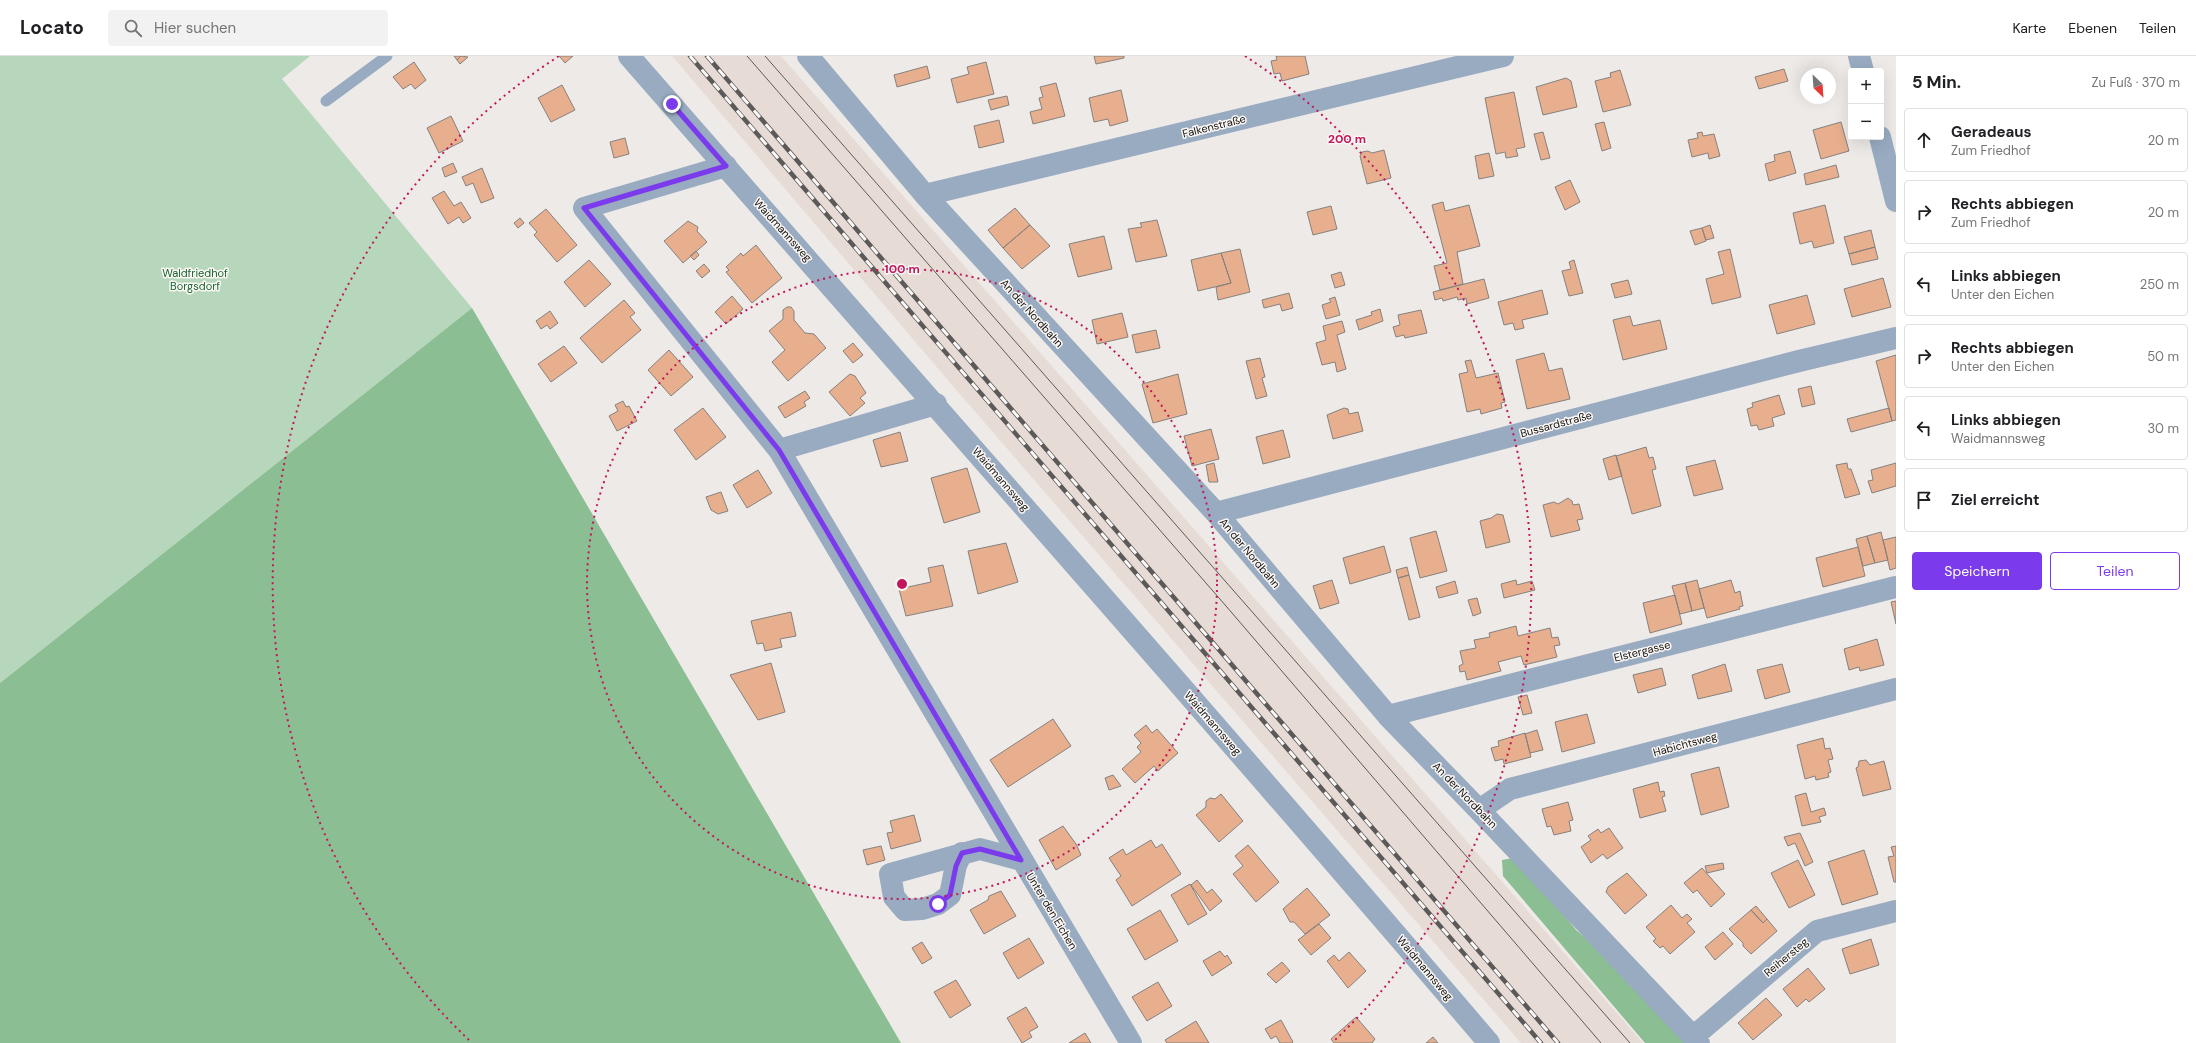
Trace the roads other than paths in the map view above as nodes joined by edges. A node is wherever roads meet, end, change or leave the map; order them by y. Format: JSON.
{"nodes":[{"id":1,"x":388,"y":56,"type":"edge"},
{"id":2,"x":630,"y":56,"type":"edge"},
{"id":3,"x":808,"y":56,"type":"edge"},
{"id":4,"x":1503,"y":56,"type":"edge"},
{"id":5,"x":1859,"y":56,"type":"edge"},
{"id":6,"x":1862,"y":68,"type":"edge"},
{"id":7,"x":326,"y":101,"type":"dead end"},
{"id":8,"x":1881,"y":140,"type":"edge"},
{"id":9,"x":726,"y":166,"type":"junction"},
{"id":10,"x":925,"y":195,"type":"junction"},
{"id":11,"x":1896,"y":202,"type":"edge"},
{"id":12,"x":1896,"y":338,"type":"edge"},
{"id":13,"x":936,"y":404,"type":"junction"},
{"id":14,"x":779,"y":450,"type":"junction"},
{"id":15,"x":1216,"y":513,"type":"junction"},
{"id":16,"x":1896,"y":587,"type":"edge"},
{"id":17,"x":1896,"y":689,"type":"edge"},
{"id":18,"x":1388,"y":716,"type":"junction"},
{"id":19,"x":1479,"y":810,"type":"junction"},
{"id":20,"x":962,"y":853,"type":"dead end"},
{"id":21,"x":1021,"y":860,"type":"junction"},
{"id":22,"x":1896,"y":911,"type":"edge"},
{"id":23,"x":1696,"y":1040,"type":"edge"},
{"id":24,"x":1131,"y":1043,"type":"edge"},
{"id":25,"x":1489,"y":1043,"type":"edge"}],
"edges":[{"from":1,"to":7,"type":"lane"},
{"from":2,"to":9,"type":"street","name":"Waidmannsweg"},
{"from":3,"to":10,"type":"street","name":"An der Nordbahn"},
{"from":4,"to":10,"type":"street","name":"Falkenstraße"},
{"from":5,"to":6,"type":"street"},
{"from":8,"to":11,"type":"street"},
{"from":9,"to":13,"type":"street","name":"Waidmannsweg"},
{"from":9,"to":14,"type":"street","name":"Unter den Eichen"},
{"from":10,"to":15,"type":"street","name":"An der Nordbahn"},
{"from":12,"to":15,"type":"street","name":"Bussardstraße"},
{"from":13,"to":14,"type":"street"},
{"from":13,"to":25,"type":"street","name":"Waidmannsweg"},
{"from":14,"to":21,"type":"street","name":"Unter den Eichen"},
{"from":15,"to":18,"type":"street","name":"An der Nordbahn"},
{"from":16,"to":18,"type":"street","name":"Elstergasse"},
{"from":17,"to":19,"type":"street","name":"Habichtsweg"},
{"from":18,"to":19,"type":"street","name":"An der Nordbahn"},
{"from":19,"to":23,"type":"street","name":"An der Nordbahn"},
{"from":20,"to":21,"type":"street"},
{"from":21,"to":24,"type":"street","name":"Unter den Eichen"},
{"from":22,"to":23,"type":"street","name":"Reihersteg"}]}
